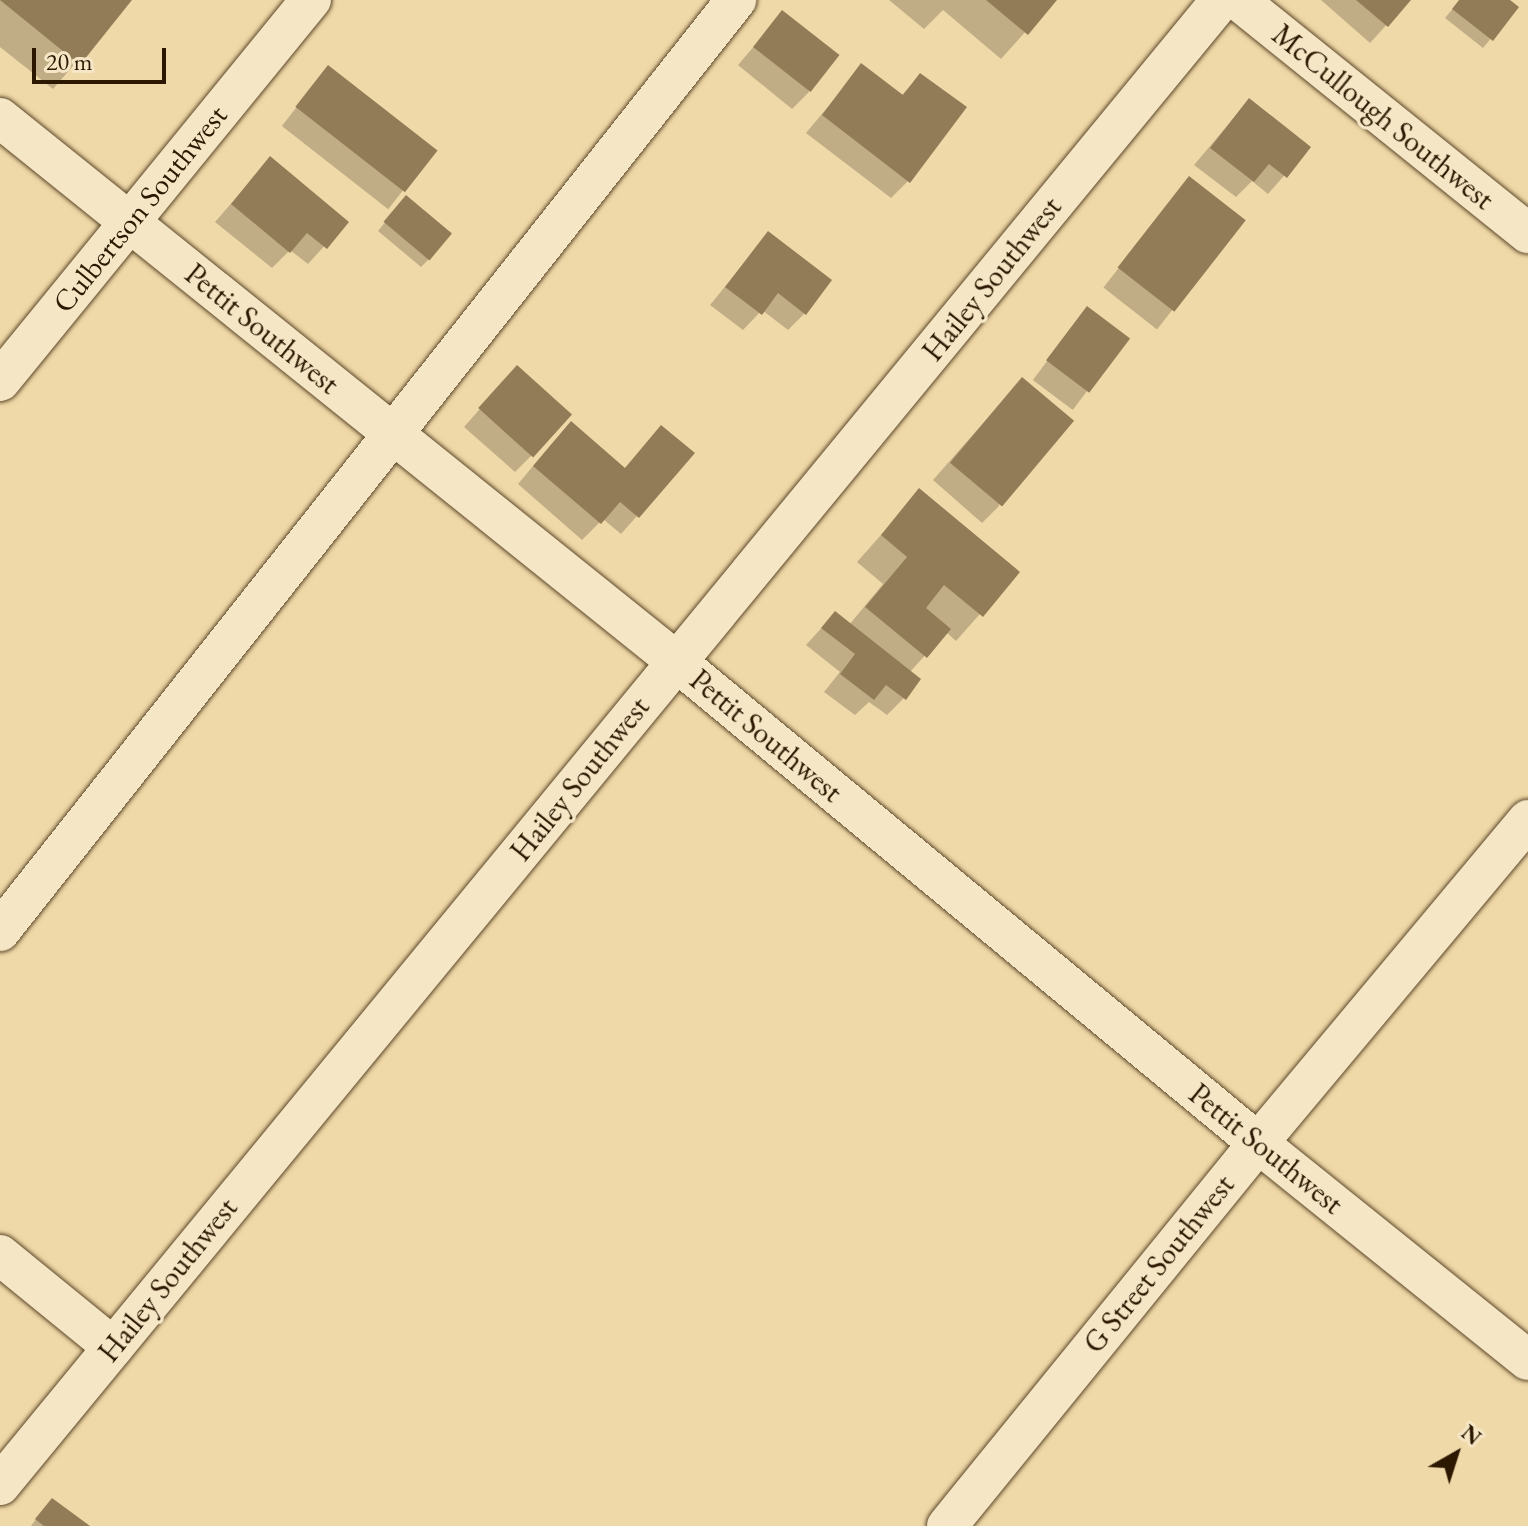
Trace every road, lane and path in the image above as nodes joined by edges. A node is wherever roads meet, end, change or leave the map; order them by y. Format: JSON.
{"nodes":[{"id":1,"x":311,"y":0,"type":"edge"},
{"id":2,"x":736,"y":0,"type":"edge"},
{"id":3,"x":1221,"y":0,"type":"edge"},
{"id":4,"x":1238,"y":0,"type":"edge"},
{"id":5,"x":0,"y":118,"type":"edge"},
{"id":6,"x":130,"y":222,"type":"junction"},
{"id":7,"x":1528,"y":233,"type":"edge"},
{"id":8,"x":0,"y":381,"type":"edge"},
{"id":9,"x":393,"y":435,"type":"junction"},
{"id":10,"x":677,"y":662,"type":"junction"},
{"id":11,"x":1528,"y":820,"type":"edge"},
{"id":12,"x":0,"y":931,"type":"edge"},
{"id":13,"x":1258,"y":1143,"type":"junction"},
{"id":14,"x":0,"y":1255,"type":"edge"},
{"id":15,"x":113,"y":1347,"type":"junction"},
{"id":16,"x":1528,"y":1360,"type":"edge"},
{"id":17,"x":0,"y":1485,"type":"edge"},
{"id":18,"x":947,"y":1526,"type":"edge"}],
"edges":[{"from":1,"to":6,"type":"street","name":"Culbertson Southwest"},
{"from":2,"to":9,"type":"street"},
{"from":3,"to":10,"type":"street","name":"Hailey Southwest"},
{"from":4,"to":7,"type":"street","name":"McCullough Southwest"},
{"from":5,"to":6,"type":"street","name":"Pettit Southwest"},
{"from":6,"to":8,"type":"street","name":"Culbertson Southwest"},
{"from":6,"to":9,"type":"street","name":"Pettit Southwest"},
{"from":9,"to":10,"type":"street","name":"Pettit Southwest"},
{"from":9,"to":12,"type":"street"},
{"from":10,"to":13,"type":"street","name":"Pettit Southwest"},
{"from":10,"to":15,"type":"street","name":"Hailey Southwest"},
{"from":11,"to":13,"type":"street","name":"G Street Southwest"},
{"from":13,"to":16,"type":"street","name":"Pettit Southwest"},
{"from":13,"to":18,"type":"street","name":"G Street Southwest"},
{"from":14,"to":15,"type":"street"},
{"from":15,"to":17,"type":"street","name":"Hailey Southwest"}]}
